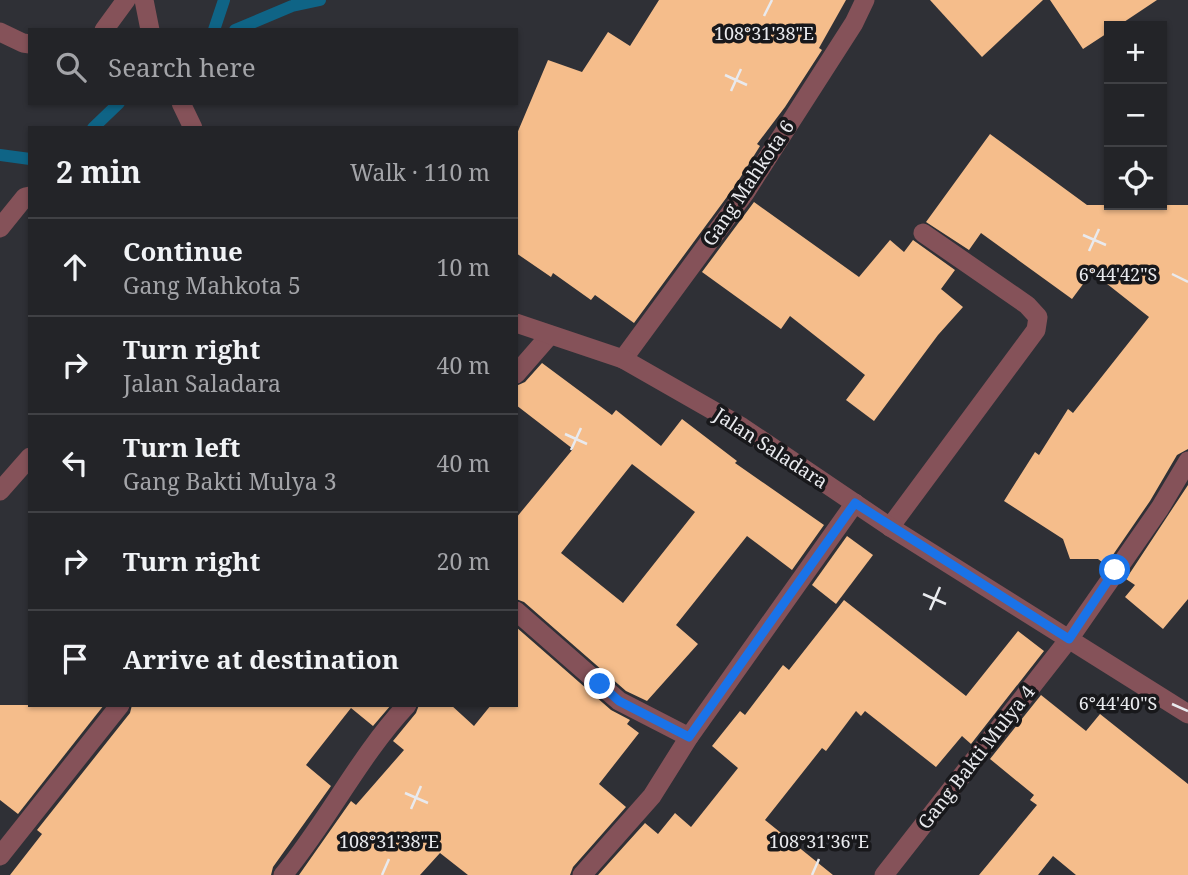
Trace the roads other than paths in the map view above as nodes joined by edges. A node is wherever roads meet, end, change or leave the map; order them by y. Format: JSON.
{"nodes":[{"id":1,"x":865,"y":0,"type":"edge"},
{"id":2,"x":138,"y":1,"type":"edge"},
{"id":3,"x":106,"y":28,"type":"edge"},
{"id":4,"x":149,"y":28,"type":"edge"},
{"id":5,"x":0,"y":32,"type":"edge"},
{"id":6,"x":28,"y":44,"type":"edge"},
{"id":7,"x":182,"y":105,"type":"edge"},
{"id":8,"x":192,"y":126,"type":"edge"},
{"id":9,"x":28,"y":196,"type":"edge"},
{"id":10,"x":0,"y":228,"type":"edge"},
{"id":11,"x":923,"y":233,"type":"dead end"},
{"id":12,"x":518,"y":324,"type":"edge"},
{"id":13,"x":550,"y":335,"type":"junction"},
{"id":14,"x":622,"y":359,"type":"junction"},
{"id":15,"x":518,"y":372,"type":"edge"},
{"id":16,"x":28,"y":459,"type":"edge"},
{"id":17,"x":1188,"y":461,"type":"edge"},
{"id":18,"x":0,"y":491,"type":"edge"},
{"id":19,"x":855,"y":503,"type":"junction"},
{"id":20,"x":890,"y":527,"type":"junction"},
{"id":21,"x":518,"y":613,"type":"edge"},
{"id":22,"x":1069,"y":639,"type":"junction"},
{"id":23,"x":118,"y":707,"type":"edge"},
{"id":24,"x":406,"y":707,"type":"edge"},
{"id":25,"x":1188,"y":714,"type":"edge"},
{"id":26,"x":689,"y":737,"type":"junction"},
{"id":27,"x":0,"y":856,"type":"edge"},
{"id":28,"x":283,"y":875,"type":"edge"},
{"id":29,"x":582,"y":875,"type":"edge"},
{"id":30,"x":884,"y":875,"type":"edge"}],
"edges":[{"from":1,"to":14,"type":"street","name":"Gang Mahkota 6"},
{"from":2,"to":3,"type":"street"},
{"from":2,"to":4,"type":"street"},
{"from":5,"to":6,"type":"street"},
{"from":7,"to":8,"type":"street"},
{"from":9,"to":10,"type":"street"},
{"from":11,"to":20,"type":"street"},
{"from":12,"to":13,"type":"street","name":"Jalan Saladara"},
{"from":13,"to":14,"type":"street","name":"Jalan Saladara"},
{"from":13,"to":15,"type":"street"},
{"from":14,"to":19,"type":"street","name":"Jalan Saladara"},
{"from":16,"to":18,"type":"street"},
{"from":17,"to":22,"type":"street","name":"Gang Bakti Mulya 4"},
{"from":19,"to":20,"type":"street","name":"Jalan Saladara"},
{"from":19,"to":26,"type":"street"},
{"from":20,"to":22,"type":"street","name":"Jalan Saladara"},
{"from":21,"to":26,"type":"street"},
{"from":22,"to":25,"type":"street","name":"Jalan Saladara"},
{"from":22,"to":30,"type":"street","name":"Gang Bakti Mulya 4"},
{"from":23,"to":27,"type":"street"},
{"from":24,"to":28,"type":"street"},
{"from":26,"to":29,"type":"street"}]}
